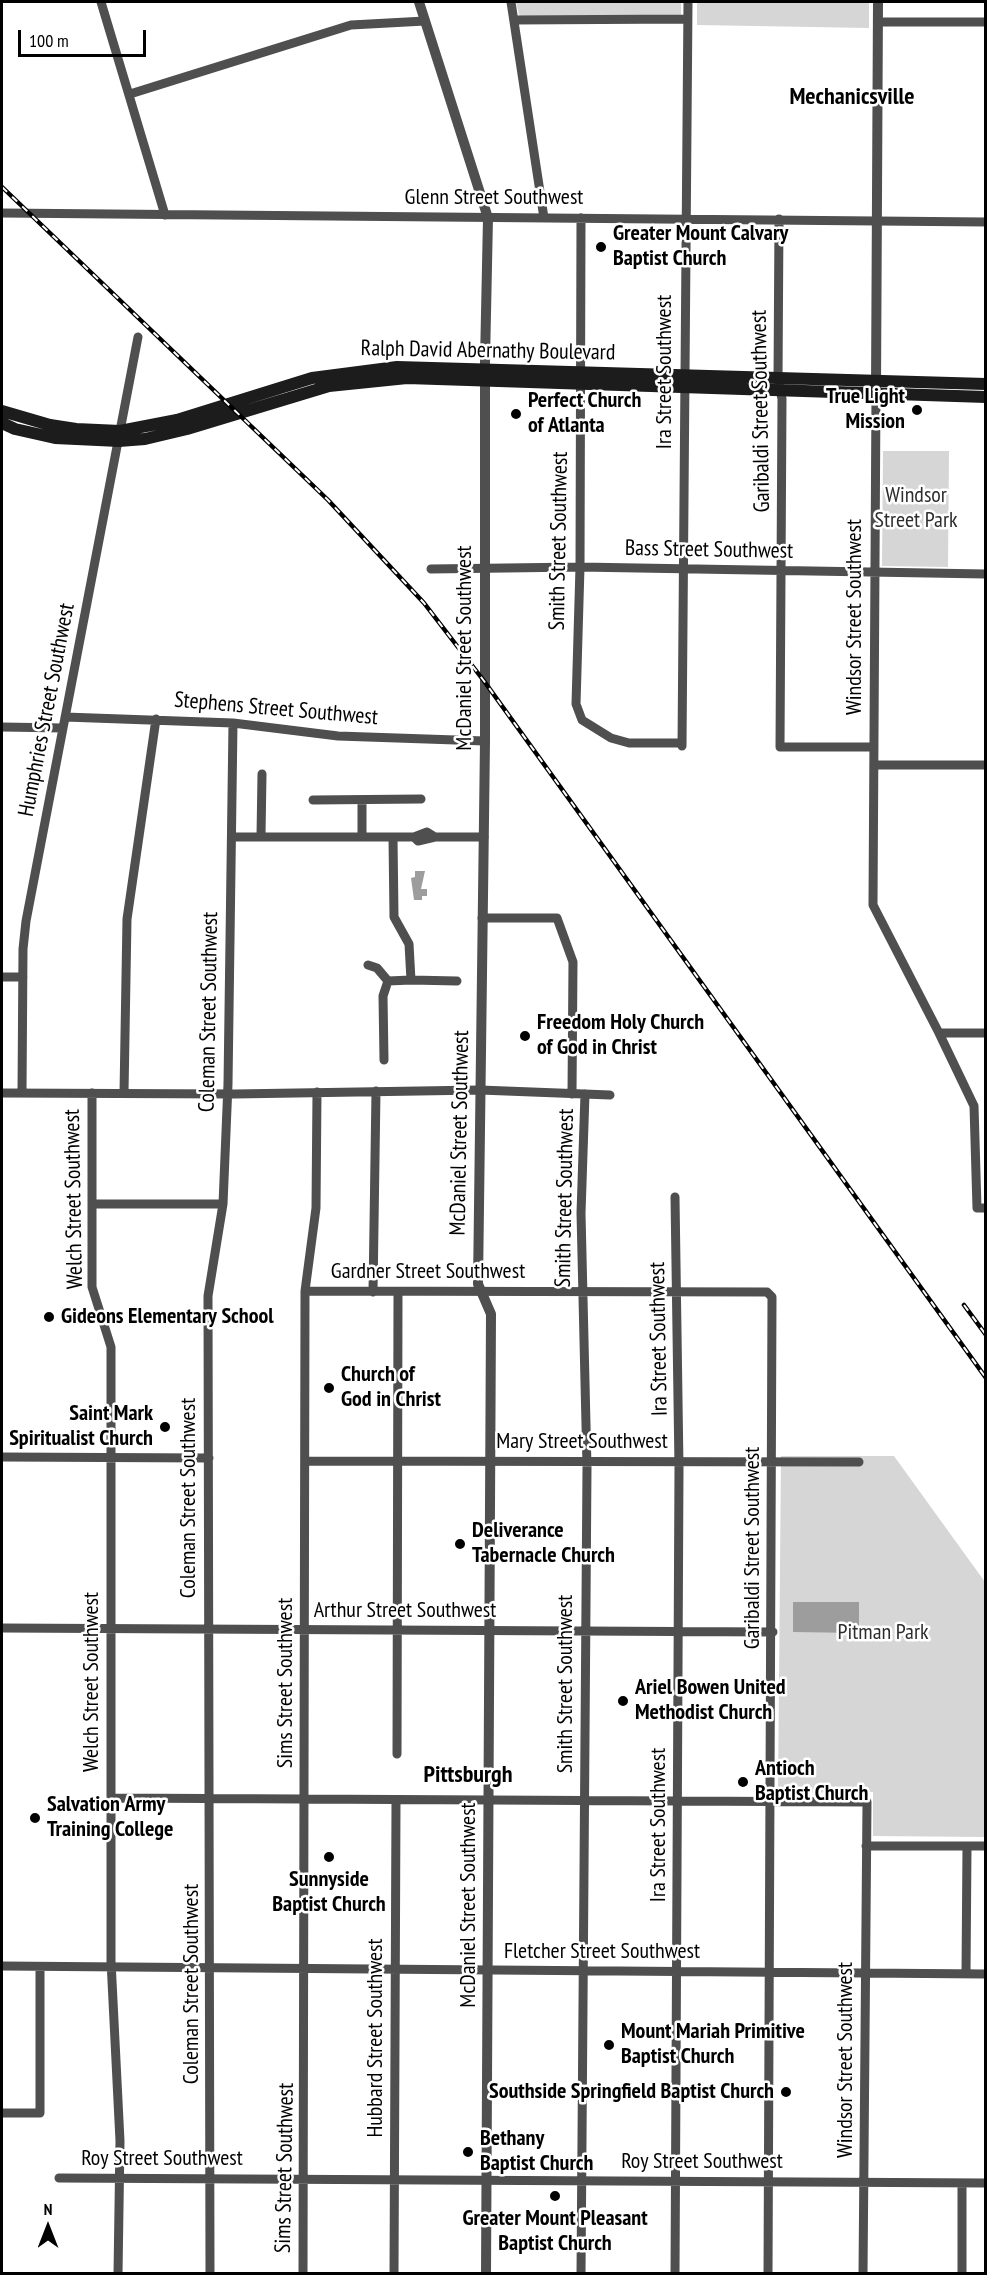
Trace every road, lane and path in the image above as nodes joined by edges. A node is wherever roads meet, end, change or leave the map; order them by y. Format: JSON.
{"nodes":[{"id":1,"x":101,"y":2,"type":"edge"},
{"id":2,"x":419,"y":2,"type":"edge"},
{"id":3,"x":511,"y":2,"type":"edge"},
{"id":4,"x":688,"y":2,"type":"edge"},
{"id":5,"x":878,"y":2,"type":"edge"},
{"id":6,"x":687,"y":19,"type":"junction"},
{"id":7,"x":514,"y":20,"type":"junction"},
{"id":8,"x":425,"y":21,"type":"junction"},
{"id":9,"x":878,"y":22,"type":"junction"},
{"id":10,"x":986,"y":22,"type":"edge"},
{"id":11,"x":130,"y":94,"type":"junction"},
{"id":12,"x":2,"y":213,"type":"edge"},
{"id":13,"x":165,"y":215,"type":"junction"},
{"id":14,"x":488,"y":218,"type":"junction"},
{"id":15,"x":544,"y":218,"type":"junction"},
{"id":16,"x":581,"y":218,"type":"junction"},
{"id":17,"x":686,"y":218,"type":"junction"},
{"id":18,"x":779,"y":219,"type":"junction"},
{"id":19,"x":878,"y":220,"type":"junction"},
{"id":20,"x":986,"y":222,"type":"edge"},
{"id":21,"x":138,"y":337,"type":"dead end"},
{"id":22,"x":581,"y":372,"type":"junction"},
{"id":23,"x":485,"y":375,"type":"junction"},
{"id":24,"x":684,"y":382,"type":"junction"},
{"id":25,"x":779,"y":384,"type":"junction"},
{"id":26,"x":986,"y":384,"type":"edge"},
{"id":27,"x":581,"y":385,"type":"junction"},
{"id":28,"x":876,"y":387,"type":"junction"},
{"id":29,"x":986,"y":397,"type":"edge"},
{"id":30,"x":2,"y":411,"type":"edge"},
{"id":31,"x":2,"y":423,"type":"edge"},
{"id":32,"x":120,"y":436,"type":"junction"},
{"id":33,"x":580,"y":567,"type":"junction"},
{"id":34,"x":485,"y":568,"type":"junction"},
{"id":35,"x":431,"y":569,"type":"dead end"},
{"id":36,"x":685,"y":569,"type":"junction"},
{"id":37,"x":782,"y":570,"type":"junction"},
{"id":38,"x":876,"y":572,"type":"junction"},
{"id":39,"x":986,"y":574,"type":"edge"},
{"id":40,"x":65,"y":717,"type":"junction"},
{"id":41,"x":156,"y":719,"type":"junction"},
{"id":42,"x":232,"y":723,"type":"junction"},
{"id":43,"x":2,"y":727,"type":"edge"},
{"id":44,"x":63,"y":728,"type":"junction"},
{"id":45,"x":485,"y":741,"type":"junction"},
{"id":46,"x":682,"y":745,"type":"joint"},
{"id":47,"x":874,"y":747,"type":"junction"},
{"id":48,"x":874,"y":765,"type":"junction"},
{"id":49,"x":986,"y":765,"type":"edge"},
{"id":50,"x":262,"y":774,"type":"dead end"},
{"id":51,"x":421,"y":799,"type":"dead end"},
{"id":52,"x":313,"y":800,"type":"dead end"},
{"id":53,"x":362,"y":801,"type":"junction"},
{"id":54,"x":261,"y":836,"type":"junction"},
{"id":55,"x":232,"y":837,"type":"junction"},
{"id":56,"x":362,"y":837,"type":"junction"},
{"id":57,"x":393,"y":837,"type":"junction"},
{"id":58,"x":483,"y":837,"type":"junction"},
{"id":59,"x":482,"y":918,"type":"junction"},
{"id":60,"x":368,"y":965,"type":"dead end"},
{"id":61,"x":2,"y":977,"type":"edge"},
{"id":62,"x":23,"y":977,"type":"junction"},
{"id":63,"x":411,"y":980,"type":"junction"},
{"id":64,"x":388,"y":981,"type":"junction"},
{"id":65,"x":457,"y":981,"type":"dead end"},
{"id":66,"x":939,"y":1033,"type":"junction"},
{"id":67,"x":986,"y":1033,"type":"edge"},
{"id":68,"x":384,"y":1060,"type":"dead end"},
{"id":69,"x":480,"y":1090,"type":"junction"},
{"id":70,"x":376,"y":1091,"type":"junction"},
{"id":71,"x":317,"y":1092,"type":"junction"},
{"id":72,"x":2,"y":1093,"type":"edge"},
{"id":73,"x":22,"y":1093,"type":"junction"},
{"id":74,"x":92,"y":1094,"type":"junction"},
{"id":75,"x":124,"y":1094,"type":"junction"},
{"id":76,"x":228,"y":1094,"type":"junction"},
{"id":77,"x":573,"y":1094,"type":"junction"},
{"id":78,"x":585,"y":1094,"type":"junction"},
{"id":79,"x":610,"y":1095,"type":"dead end"},
{"id":80,"x":974,"y":1106,"type":"junction"},
{"id":81,"x":986,"y":1106,"type":"edge"},
{"id":82,"x":675,"y":1197,"type":"dead end"},
{"id":83,"x":92,"y":1204,"type":"junction"},
{"id":84,"x":223,"y":1204,"type":"junction"},
{"id":85,"x":981,"y":1208,"type":"edge"},
{"id":86,"x":583,"y":1291,"type":"junction"},
{"id":87,"x":678,"y":1291,"type":"junction"},
{"id":88,"x":305,"y":1292,"type":"junction"},
{"id":89,"x":373,"y":1292,"type":"junction"},
{"id":90,"x":398,"y":1292,"type":"junction"},
{"id":91,"x":481,"y":1292,"type":"junction"},
{"id":92,"x":767,"y":1292,"type":"joint"},
{"id":93,"x":2,"y":1457,"type":"edge"},
{"id":94,"x":111,"y":1458,"type":"junction"},
{"id":95,"x":209,"y":1458,"type":"junction"},
{"id":96,"x":305,"y":1461,"type":"junction"},
{"id":97,"x":397,"y":1461,"type":"junction"},
{"id":98,"x":490,"y":1461,"type":"junction"},
{"id":99,"x":587,"y":1461,"type":"junction"},
{"id":100,"x":679,"y":1461,"type":"junction"},
{"id":101,"x":772,"y":1462,"type":"junction"},
{"id":102,"x":859,"y":1462,"type":"dead end"},
{"id":103,"x":2,"y":1628,"type":"edge"},
{"id":104,"x":111,"y":1629,"type":"junction"},
{"id":105,"x":209,"y":1629,"type":"junction"},
{"id":106,"x":306,"y":1630,"type":"junction"},
{"id":107,"x":396,"y":1631,"type":"junction"},
{"id":108,"x":489,"y":1632,"type":"junction"},
{"id":109,"x":586,"y":1632,"type":"junction"},
{"id":110,"x":679,"y":1632,"type":"junction"},
{"id":111,"x":773,"y":1632,"type":"junction"},
{"id":112,"x":397,"y":1754,"type":"dead end"},
{"id":113,"x":112,"y":1798,"type":"junction"},
{"id":114,"x":210,"y":1799,"type":"junction"},
{"id":115,"x":306,"y":1801,"type":"junction"},
{"id":116,"x":488,"y":1801,"type":"junction"},
{"id":117,"x":396,"y":1802,"type":"junction"},
{"id":118,"x":585,"y":1802,"type":"junction"},
{"id":119,"x":678,"y":1802,"type":"junction"},
{"id":120,"x":770,"y":1802,"type":"junction"},
{"id":121,"x":866,"y":1846,"type":"junction"},
{"id":122,"x":967,"y":1846,"type":"junction"},
{"id":123,"x":986,"y":1846,"type":"edge"},
{"id":124,"x":2,"y":1966,"type":"edge"},
{"id":125,"x":40,"y":1967,"type":"junction"},
{"id":126,"x":112,"y":1968,"type":"junction"},
{"id":127,"x":211,"y":1969,"type":"junction"},
{"id":128,"x":306,"y":1970,"type":"junction"},
{"id":129,"x":396,"y":1971,"type":"junction"},
{"id":130,"x":488,"y":1972,"type":"junction"},
{"id":131,"x":584,"y":1972,"type":"junction"},
{"id":132,"x":678,"y":1972,"type":"junction"},
{"id":133,"x":770,"y":1972,"type":"junction"},
{"id":134,"x":866,"y":1973,"type":"junction"},
{"id":135,"x":966,"y":1974,"type":"junction"},
{"id":136,"x":986,"y":1974,"type":"edge"},
{"id":137,"x":2,"y":2113,"type":"edge"},
{"id":138,"x":120,"y":2177,"type":"junction"},
{"id":139,"x":59,"y":2178,"type":"dead end"},
{"id":140,"x":212,"y":2178,"type":"junction"},
{"id":141,"x":305,"y":2179,"type":"junction"},
{"id":142,"x":396,"y":2179,"type":"junction"},
{"id":143,"x":488,"y":2180,"type":"junction"},
{"id":144,"x":676,"y":2181,"type":"junction"},
{"id":145,"x":769,"y":2181,"type":"junction"},
{"id":146,"x":583,"y":2182,"type":"junction"},
{"id":147,"x":864,"y":2182,"type":"junction"},
{"id":148,"x":962,"y":2183,"type":"junction"},
{"id":149,"x":986,"y":2183,"type":"edge"},
{"id":150,"x":118,"y":2274,"type":"edge"},
{"id":151,"x":210,"y":2274,"type":"edge"},
{"id":152,"x":303,"y":2274,"type":"edge"},
{"id":153,"x":394,"y":2274,"type":"edge"},
{"id":154,"x":486,"y":2274,"type":"edge"},
{"id":155,"x":581,"y":2274,"type":"edge"},
{"id":156,"x":675,"y":2274,"type":"edge"},
{"id":157,"x":768,"y":2274,"type":"edge"},
{"id":158,"x":862,"y":2274,"type":"edge"},
{"id":159,"x":962,"y":2274,"type":"edge"}],
"edges":[{"from":1,"to":11,"type":"street"},
{"from":2,"to":8,"type":"street","name":"McDaniel Street Southwest"},
{"from":3,"to":7,"type":"street"},
{"from":4,"to":6,"type":"street","name":"Ira Street Southwest"},
{"from":5,"to":9,"type":"street","name":"Windsor Street Southwest"},
{"from":6,"to":7,"type":"street"},
{"from":6,"to":17,"type":"street","name":"Ira Street Southwest"},
{"from":7,"to":15,"type":"street"},
{"from":8,"to":11,"type":"street"},
{"from":8,"to":14,"type":"street","name":"McDaniel Street Southwest"},
{"from":9,"to":10,"type":"street"},
{"from":9,"to":19,"type":"street","name":"Windsor Street Southwest"},
{"from":11,"to":13,"type":"street"},
{"from":12,"to":13,"type":"street","name":"Glenn Street Southwest"},
{"from":13,"to":14,"type":"street","name":"Glenn Street Southwest"},
{"from":14,"to":15,"type":"street","name":"Glenn Street Southwest"},
{"from":14,"to":23,"type":"street","name":"McDaniel Street Southwest"},
{"from":15,"to":16,"type":"street","name":"Glenn Street Southwest"},
{"from":16,"to":17,"type":"street","name":"Glenn Street Southwest"},
{"from":16,"to":22,"type":"street","name":"Smith Street Southwest"},
{"from":17,"to":18,"type":"street","name":"Glenn Street Southwest"},
{"from":17,"to":24,"type":"street","name":"Ira Street Southwest"},
{"from":18,"to":19,"type":"street","name":"Glenn Street Southwest"},
{"from":18,"to":25,"type":"street","name":"Garibaldi Street Southwest"},
{"from":19,"to":20,"type":"street","name":"Glenn Street Southwest"},
{"from":19,"to":28,"type":"street","name":"Windsor Street Southwest"},
{"from":21,"to":32,"type":"street","name":"Humphries Street Southwest"},
{"from":22,"to":23,"type":"main road","name":"Ralph David Abernathy Boulevard"},
{"from":22,"to":24,"type":"main road","name":"Ralph David Abernathy Boulevard"},
{"from":22,"to":27,"type":"street","name":"Smith Street Southwest"},
{"from":23,"to":27,"type":"main road","name":"Ralph David Abernathy Boulevard"},
{"from":23,"to":32,"type":"main road","name":"Ralph David Abernathy Boulevard"},
{"from":23,"to":34,"type":"street","name":"McDaniel Street Southwest"},
{"from":24,"to":25,"type":"main road","name":"Ralph David Abernathy Boulevard"},
{"from":24,"to":27,"type":"main road","name":"Ralph David Abernathy Boulevard"},
{"from":24,"to":36,"type":"street","name":"Ira Street Southwest"},
{"from":25,"to":28,"type":"main road","name":"Ralph David Abernathy Boulevard"},
{"from":25,"to":37,"type":"street","name":"Garibaldi Street Southwest"},
{"from":26,"to":28,"type":"main road","name":"Ralph David Abernathy Boulevard"},
{"from":27,"to":33,"type":"street","name":"Smith Street Southwest"},
{"from":28,"to":29,"type":"main road","name":"Ralph David Abernathy Boulevard"},
{"from":28,"to":38,"type":"street","name":"Windsor Street Southwest"},
{"from":30,"to":32,"type":"main road","name":"Ralph David Abernathy Boulevard"},
{"from":31,"to":32,"type":"main road","name":"Ralph David Abernathy Boulevard"},
{"from":32,"to":40,"type":"street","name":"Humphries Street Southwest"},
{"from":33,"to":34,"type":"street","name":"Bass Street Southwest"},
{"from":33,"to":36,"type":"street","name":"Bass Street Southwest"},
{"from":33,"to":46,"type":"street","name":"Smith Street Southwest"},
{"from":34,"to":35,"type":"street","name":"Bass Street Southwest"},
{"from":34,"to":45,"type":"street","name":"McDaniel Street Southwest"},
{"from":36,"to":37,"type":"street","name":"Bass Street Southwest"},
{"from":36,"to":46,"type":"street","name":"Ira Street Southwest"},
{"from":37,"to":38,"type":"street","name":"Bass Street Southwest"},
{"from":37,"to":47,"type":"street","name":"Garibaldi Street Southwest"},
{"from":38,"to":39,"type":"street","name":"Bass Street Southwest"},
{"from":38,"to":47,"type":"street","name":"Windsor Street Southwest"},
{"from":40,"to":41,"type":"street","name":"Stephens Street Southwest"},
{"from":40,"to":44,"type":"street","name":"Humphries Street Southwest"},
{"from":41,"to":42,"type":"street","name":"Stephens Street Southwest"},
{"from":41,"to":75,"type":"street"},
{"from":42,"to":45,"type":"street","name":"Stephens Street Southwest"},
{"from":42,"to":55,"type":"street","name":"Coleman Street Southwest"},
{"from":43,"to":44,"type":"street"},
{"from":44,"to":62,"type":"street","name":"Humphries Street Southwest"},
{"from":45,"to":58,"type":"street","name":"McDaniel Street Southwest"},
{"from":47,"to":48,"type":"street","name":"Windsor Street Southwest"},
{"from":48,"to":49,"type":"street"},
{"from":48,"to":66,"type":"street","name":"Windsor Street Southwest"},
{"from":50,"to":54,"type":"street"},
{"from":51,"to":53,"type":"street"},
{"from":52,"to":53,"type":"street"},
{"from":53,"to":56,"type":"street"},
{"from":54,"to":55,"type":"street"},
{"from":54,"to":56,"type":"street"},
{"from":55,"to":76,"type":"street","name":"Coleman Street Southwest"},
{"from":56,"to":57,"type":"street"},
{"from":57,"to":58,"type":"street"},
{"from":57,"to":63,"type":"street"},
{"from":58,"to":59,"type":"street","name":"McDaniel Street Southwest"},
{"from":59,"to":69,"type":"street","name":"McDaniel Street Southwest"},
{"from":59,"to":77,"type":"street","name":"Smith Street Southwest"},
{"from":60,"to":64,"type":"street"},
{"from":61,"to":62,"type":"street"},
{"from":62,"to":73,"type":"street","name":"Humphries Street Southwest"},
{"from":63,"to":64,"type":"street"},
{"from":63,"to":65,"type":"street"},
{"from":64,"to":68,"type":"street"},
{"from":66,"to":67,"type":"street"},
{"from":66,"to":80,"type":"street","name":"Windsor Street Southwest"},
{"from":69,"to":70,"type":"street"},
{"from":69,"to":77,"type":"street"},
{"from":69,"to":91,"type":"street","name":"McDaniel Street Southwest"},
{"from":70,"to":71,"type":"street"},
{"from":70,"to":89,"type":"street"},
{"from":71,"to":76,"type":"street"},
{"from":71,"to":88,"type":"street","name":"Sims Street Southwest"},
{"from":72,"to":73,"type":"street"},
{"from":73,"to":74,"type":"street"},
{"from":74,"to":75,"type":"street"},
{"from":74,"to":83,"type":"street","name":"Welch Street Southwest"},
{"from":75,"to":76,"type":"street"},
{"from":76,"to":84,"type":"street","name":"Coleman Street Southwest"},
{"from":77,"to":78,"type":"street"},
{"from":78,"to":79,"type":"street"},
{"from":78,"to":86,"type":"street","name":"Smith Street Southwest"},
{"from":80,"to":81,"type":"street"},
{"from":80,"to":85,"type":"street","name":"Windsor Street Southwest"},
{"from":82,"to":87,"type":"street","name":"Ira Street Southwest"},
{"from":83,"to":84,"type":"street"},
{"from":83,"to":94,"type":"street","name":"Welch Street Southwest"},
{"from":84,"to":95,"type":"street","name":"Coleman Street Southwest"},
{"from":86,"to":87,"type":"street","name":"Gardner Street Southwest"},
{"from":86,"to":91,"type":"street","name":"Gardner Street Southwest"},
{"from":86,"to":99,"type":"street","name":"Smith Street Southwest"},
{"from":87,"to":92,"type":"street","name":"Gardner Street Southwest"},
{"from":87,"to":100,"type":"street","name":"Ira Street Southwest"},
{"from":88,"to":89,"type":"street","name":"Gardner Street Southwest"},
{"from":88,"to":96,"type":"street","name":"Sims Street Southwest"},
{"from":89,"to":90,"type":"street","name":"Gardner Street Southwest"},
{"from":90,"to":91,"type":"street","name":"Gardner Street Southwest"},
{"from":90,"to":97,"type":"street"},
{"from":91,"to":98,"type":"street","name":"McDaniel Street Southwest"},
{"from":92,"to":101,"type":"street","name":"Garibaldi Street Southwest"},
{"from":93,"to":94,"type":"street"},
{"from":94,"to":95,"type":"street"},
{"from":94,"to":104,"type":"street","name":"Welch Street Southwest"},
{"from":95,"to":105,"type":"street","name":"Coleman Street Southwest"},
{"from":96,"to":97,"type":"street","name":"Mary Street Southwest"},
{"from":96,"to":106,"type":"street","name":"Sims Street Southwest"},
{"from":97,"to":98,"type":"street","name":"Mary Street Southwest"},
{"from":97,"to":107,"type":"street"},
{"from":98,"to":99,"type":"street","name":"Mary Street Southwest"},
{"from":98,"to":108,"type":"street","name":"McDaniel Street Southwest"},
{"from":99,"to":100,"type":"street","name":"Mary Street Southwest"},
{"from":99,"to":109,"type":"street","name":"Smith Street Southwest"},
{"from":100,"to":101,"type":"street","name":"Mary Street Southwest"},
{"from":100,"to":110,"type":"street","name":"Ira Street Southwest"},
{"from":101,"to":102,"type":"street","name":"Mary Street Southwest"},
{"from":101,"to":111,"type":"street","name":"Garibaldi Street Southwest"},
{"from":103,"to":104,"type":"street","name":"Arthur Street Southwest"},
{"from":104,"to":105,"type":"street","name":"Arthur Street Southwest"},
{"from":104,"to":113,"type":"street","name":"Welch Street Southwest"},
{"from":105,"to":106,"type":"street","name":"Arthur Street Southwest"},
{"from":105,"to":114,"type":"street","name":"Coleman Street Southwest"},
{"from":106,"to":107,"type":"street","name":"Arthur Street Southwest"},
{"from":106,"to":115,"type":"street","name":"Sims Street Southwest"},
{"from":107,"to":108,"type":"street","name":"Arthur Street Southwest"},
{"from":107,"to":112,"type":"street"},
{"from":108,"to":109,"type":"street","name":"Arthur Street Southwest"},
{"from":108,"to":116,"type":"street","name":"McDaniel Street Southwest"},
{"from":109,"to":110,"type":"street","name":"Arthur Street Southwest"},
{"from":109,"to":118,"type":"street","name":"Smith Street Southwest"},
{"from":110,"to":111,"type":"street","name":"Arthur Street Southwest"},
{"from":110,"to":119,"type":"street","name":"Ira Street Southwest"},
{"from":111,"to":120,"type":"street","name":"Garibaldi Street Southwest"},
{"from":113,"to":114,"type":"street"},
{"from":113,"to":126,"type":"street","name":"Welch Street Southwest"},
{"from":114,"to":115,"type":"street"},
{"from":114,"to":127,"type":"street","name":"Coleman Street Southwest"},
{"from":115,"to":117,"type":"street"},
{"from":115,"to":128,"type":"street","name":"Sims Street Southwest"},
{"from":116,"to":117,"type":"street"},
{"from":116,"to":118,"type":"street"},
{"from":116,"to":130,"type":"street","name":"McDaniel Street Southwest"},
{"from":117,"to":129,"type":"street","name":"Hubbard Street Southwest"},
{"from":118,"to":119,"type":"street"},
{"from":118,"to":131,"type":"street","name":"Smith Street Southwest"},
{"from":119,"to":120,"type":"street"},
{"from":119,"to":132,"type":"street","name":"Ira Street Southwest"},
{"from":120,"to":121,"type":"street","name":"Windsor Street Southwest"},
{"from":120,"to":133,"type":"street","name":"Garibaldi Street Southwest"},
{"from":121,"to":122,"type":"street"},
{"from":121,"to":134,"type":"street","name":"Windsor Street Southwest"},
{"from":122,"to":123,"type":"street"},
{"from":122,"to":135,"type":"street"},
{"from":124,"to":125,"type":"street","name":"Fletcher Street Southwest"},
{"from":125,"to":126,"type":"street","name":"Fletcher Street Southwest"},
{"from":125,"to":137,"type":"street"},
{"from":126,"to":127,"type":"street","name":"Fletcher Street Southwest"},
{"from":126,"to":138,"type":"street","name":"Welch Street Southwest"},
{"from":127,"to":128,"type":"street","name":"Fletcher Street Southwest"},
{"from":127,"to":140,"type":"street","name":"Coleman Street Southwest"},
{"from":128,"to":129,"type":"street","name":"Fletcher Street Southwest"},
{"from":128,"to":141,"type":"street","name":"Sims Street Southwest"},
{"from":129,"to":130,"type":"street","name":"Fletcher Street Southwest"},
{"from":129,"to":142,"type":"street","name":"Hubbard Street Southwest"},
{"from":130,"to":131,"type":"street","name":"Fletcher Street Southwest"},
{"from":130,"to":143,"type":"street","name":"McDaniel Street Southwest"},
{"from":131,"to":132,"type":"street","name":"Fletcher Street Southwest"},
{"from":131,"to":146,"type":"street","name":"Smith Street Southwest"},
{"from":132,"to":133,"type":"street","name":"Fletcher Street Southwest"},
{"from":132,"to":144,"type":"street","name":"Ira Street Southwest"},
{"from":133,"to":134,"type":"street","name":"Fletcher Street Southwest"},
{"from":133,"to":145,"type":"street","name":"Garibaldi Street Southwest"},
{"from":134,"to":135,"type":"street","name":"Fletcher Street Southwest"},
{"from":134,"to":147,"type":"street","name":"Windsor Street Southwest"},
{"from":135,"to":136,"type":"street","name":"Fletcher Street Southwest"},
{"from":138,"to":139,"type":"street","name":"Roy Street Southwest"},
{"from":138,"to":140,"type":"street","name":"Roy Street Southwest"},
{"from":138,"to":150,"type":"street","name":"Welch Street Southwest"},
{"from":140,"to":141,"type":"street","name":"Roy Street Southwest"},
{"from":140,"to":151,"type":"street","name":"Coleman Street Southwest"},
{"from":141,"to":142,"type":"street","name":"Roy Street Southwest"},
{"from":141,"to":152,"type":"street","name":"Sims Street Southwest"},
{"from":142,"to":143,"type":"street","name":"Roy Street Southwest"},
{"from":142,"to":153,"type":"street","name":"Hubbard Street Southwest"},
{"from":143,"to":146,"type":"street","name":"Roy Street Southwest"},
{"from":143,"to":154,"type":"street","name":"McDaniel Street Southwest"},
{"from":144,"to":145,"type":"street","name":"Roy Street Southwest"},
{"from":144,"to":146,"type":"street","name":"Roy Street Southwest"},
{"from":144,"to":156,"type":"street","name":"Ira Street Southwest"},
{"from":145,"to":147,"type":"street","name":"Roy Street Southwest"},
{"from":145,"to":157,"type":"street","name":"Garibaldi Street Southwest"},
{"from":146,"to":155,"type":"street","name":"Smith Street Southwest"},
{"from":147,"to":148,"type":"street","name":"Roy Street Southwest"},
{"from":147,"to":158,"type":"street","name":"Windsor Street Southwest"},
{"from":148,"to":149,"type":"street","name":"Roy Street Southwest"},
{"from":148,"to":159,"type":"street"}]}
